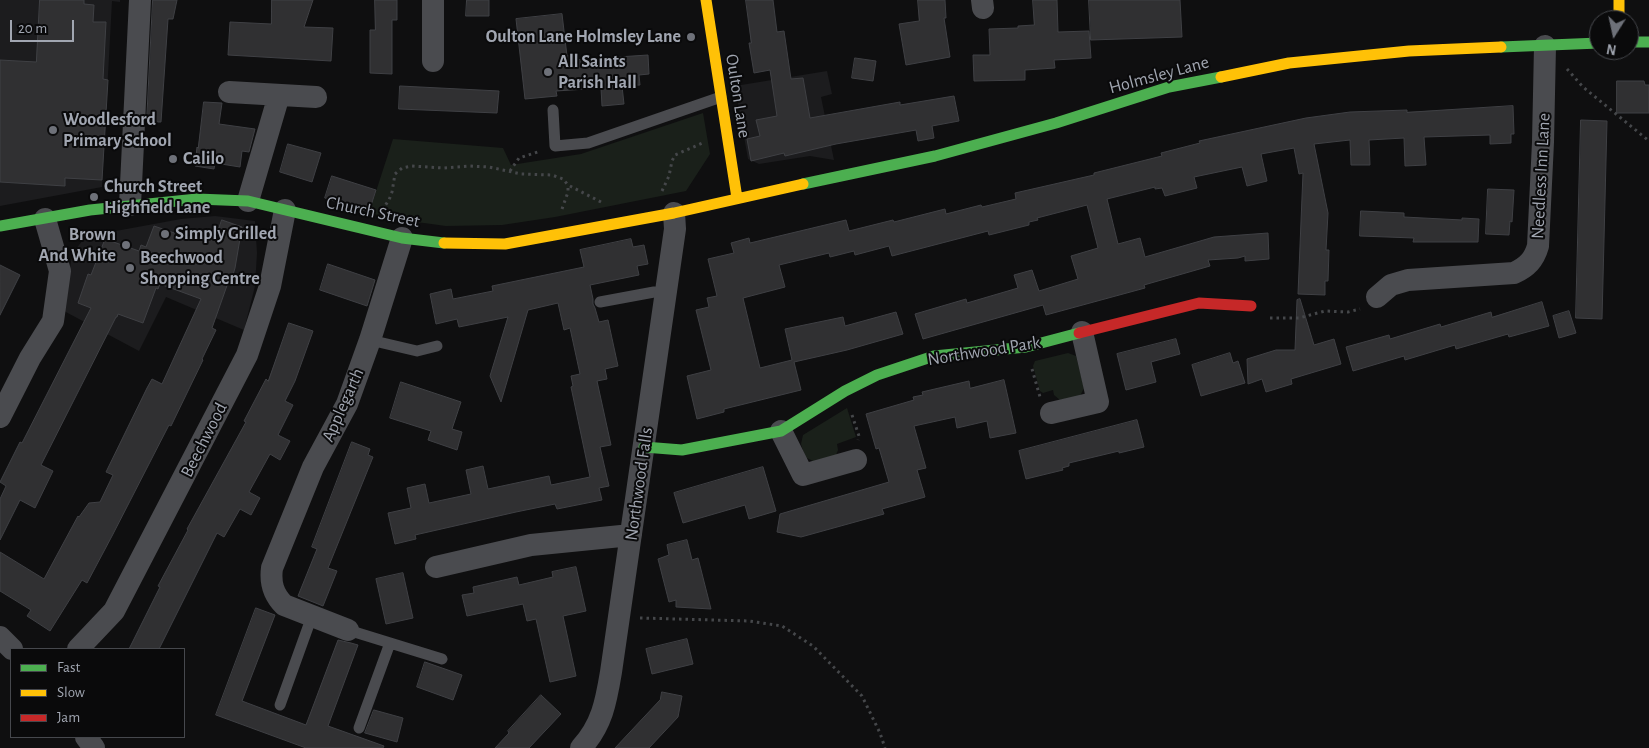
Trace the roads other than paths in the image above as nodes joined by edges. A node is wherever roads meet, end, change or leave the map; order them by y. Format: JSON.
{"nodes":[{"id":1,"x":140,"y":0,"type":"edge"},
{"id":2,"x":433,"y":0,"type":"edge"},
{"id":3,"x":706,"y":0,"type":"edge"},
{"id":4,"x":1589,"y":44,"type":"edge"},
{"id":5,"x":1545,"y":46,"type":"junction"},
{"id":6,"x":433,"y":61,"type":"dead end"},
{"id":7,"x":229,"y":92,"type":"dead end"},
{"id":8,"x":279,"y":94,"type":"junction"},
{"id":9,"x":316,"y":97,"type":"dead end"},
{"id":10,"x":721,"y":97,"type":"junction"},
{"id":11,"x":553,"y":110,"type":"dead end"},
{"id":12,"x":737,"y":198,"type":"junction"},
{"id":13,"x":248,"y":201,"type":"junction"},
{"id":14,"x":130,"y":205,"type":"junction"},
{"id":15,"x":285,"y":210,"type":"junction"},
{"id":16,"x":674,"y":213,"type":"junction"},
{"id":17,"x":45,"y":219,"type":"junction"},
{"id":18,"x":0,"y":226,"type":"edge"},
{"id":19,"x":402,"y":238,"type":"junction"},
{"id":20,"x":666,"y":294,"type":"junction"},
{"id":21,"x":1377,"y":297,"type":"road end"},
{"id":22,"x":600,"y":302,"type":"dead end"},
{"id":23,"x":1251,"y":306,"type":"road end"},
{"id":24,"x":1082,"y":332,"type":"junction"},
{"id":25,"x":370,"y":340,"type":"junction"},
{"id":26,"x":437,"y":346,"type":"dead end"},
{"id":27,"x":1051,"y":413,"type":"road end"},
{"id":28,"x":0,"y":417,"type":"edge"},
{"id":29,"x":781,"y":431,"type":"junction"},
{"id":30,"x":644,"y":447,"type":"junction"},
{"id":31,"x":856,"y":460,"type":"road end"},
{"id":32,"x":631,"y":535,"type":"junction"},
{"id":33,"x":436,"y":567,"type":"dead end"},
{"id":34,"x":312,"y":616,"type":"junction"},
{"id":35,"x":348,"y":630,"type":"joint"},
{"id":36,"x":0,"y":637,"type":"edge"},
{"id":37,"x":390,"y":643,"type":"junction"},
{"id":38,"x":11,"y":648,"type":"edge"},
{"id":39,"x":79,"y":648,"type":"edge"},
{"id":40,"x":442,"y":659,"type":"dead end"},
{"id":41,"x":280,"y":705,"type":"dead end"},
{"id":42,"x":359,"y":728,"type":"dead end"},
{"id":43,"x":581,"y":748,"type":"edge"}],
"edges":[{"from":1,"to":14,"type":"street"},
{"from":2,"to":6,"type":"street"},
{"from":3,"to":10,"type":"street","name":"Oulton Lane"},
{"from":4,"to":5,"type":"street","name":"Holmsley Lane"},
{"from":5,"to":12,"type":"street","name":"Holmsley Lane"},
{"from":5,"to":21,"type":"street","name":"Needless Inn Lane"},
{"from":7,"to":8,"type":"street"},
{"from":8,"to":9,"type":"street"},
{"from":8,"to":13,"type":"street"},
{"from":10,"to":11,"type":"lane"},
{"from":10,"to":12,"type":"street","name":"Oulton Lane"},
{"from":12,"to":16,"type":"street","name":"Church Street"},
{"from":13,"to":14,"type":"street","name":"Church Street"},
{"from":13,"to":15,"type":"street","name":"Church Street"},
{"from":14,"to":17,"type":"street","name":"Church Street"},
{"from":15,"to":19,"type":"street","name":"Church Street"},
{"from":15,"to":39,"type":"street","name":"Beechwood"},
{"from":16,"to":19,"type":"street","name":"Church Street"},
{"from":16,"to":20,"type":"street","name":"Northwood Falls"},
{"from":17,"to":18,"type":"street","name":"Church Street"},
{"from":17,"to":28,"type":"street"},
{"from":19,"to":25,"type":"street","name":"Applegarth"},
{"from":20,"to":22,"type":"lane"},
{"from":20,"to":30,"type":"street","name":"Northwood Falls"},
{"from":23,"to":24,"type":"street","name":"Northwood Park"},
{"from":24,"to":27,"type":"street"},
{"from":24,"to":29,"type":"street","name":"Northwood Park"},
{"from":25,"to":26,"type":"lane"},
{"from":25,"to":34,"type":"street","name":"Applegarth"},
{"from":29,"to":30,"type":"street","name":"Northwood Park"},
{"from":29,"to":31,"type":"street"},
{"from":30,"to":32,"type":"street","name":"Northwood Falls"},
{"from":32,"to":33,"type":"street"},
{"from":32,"to":43,"type":"street","name":"Northwood Falls"},
{"from":34,"to":35,"type":"street"},
{"from":34,"to":41,"type":"lane"},
{"from":35,"to":37,"type":"lane"},
{"from":36,"to":38,"type":"street"},
{"from":37,"to":40,"type":"lane"},
{"from":37,"to":42,"type":"lane"}]}
